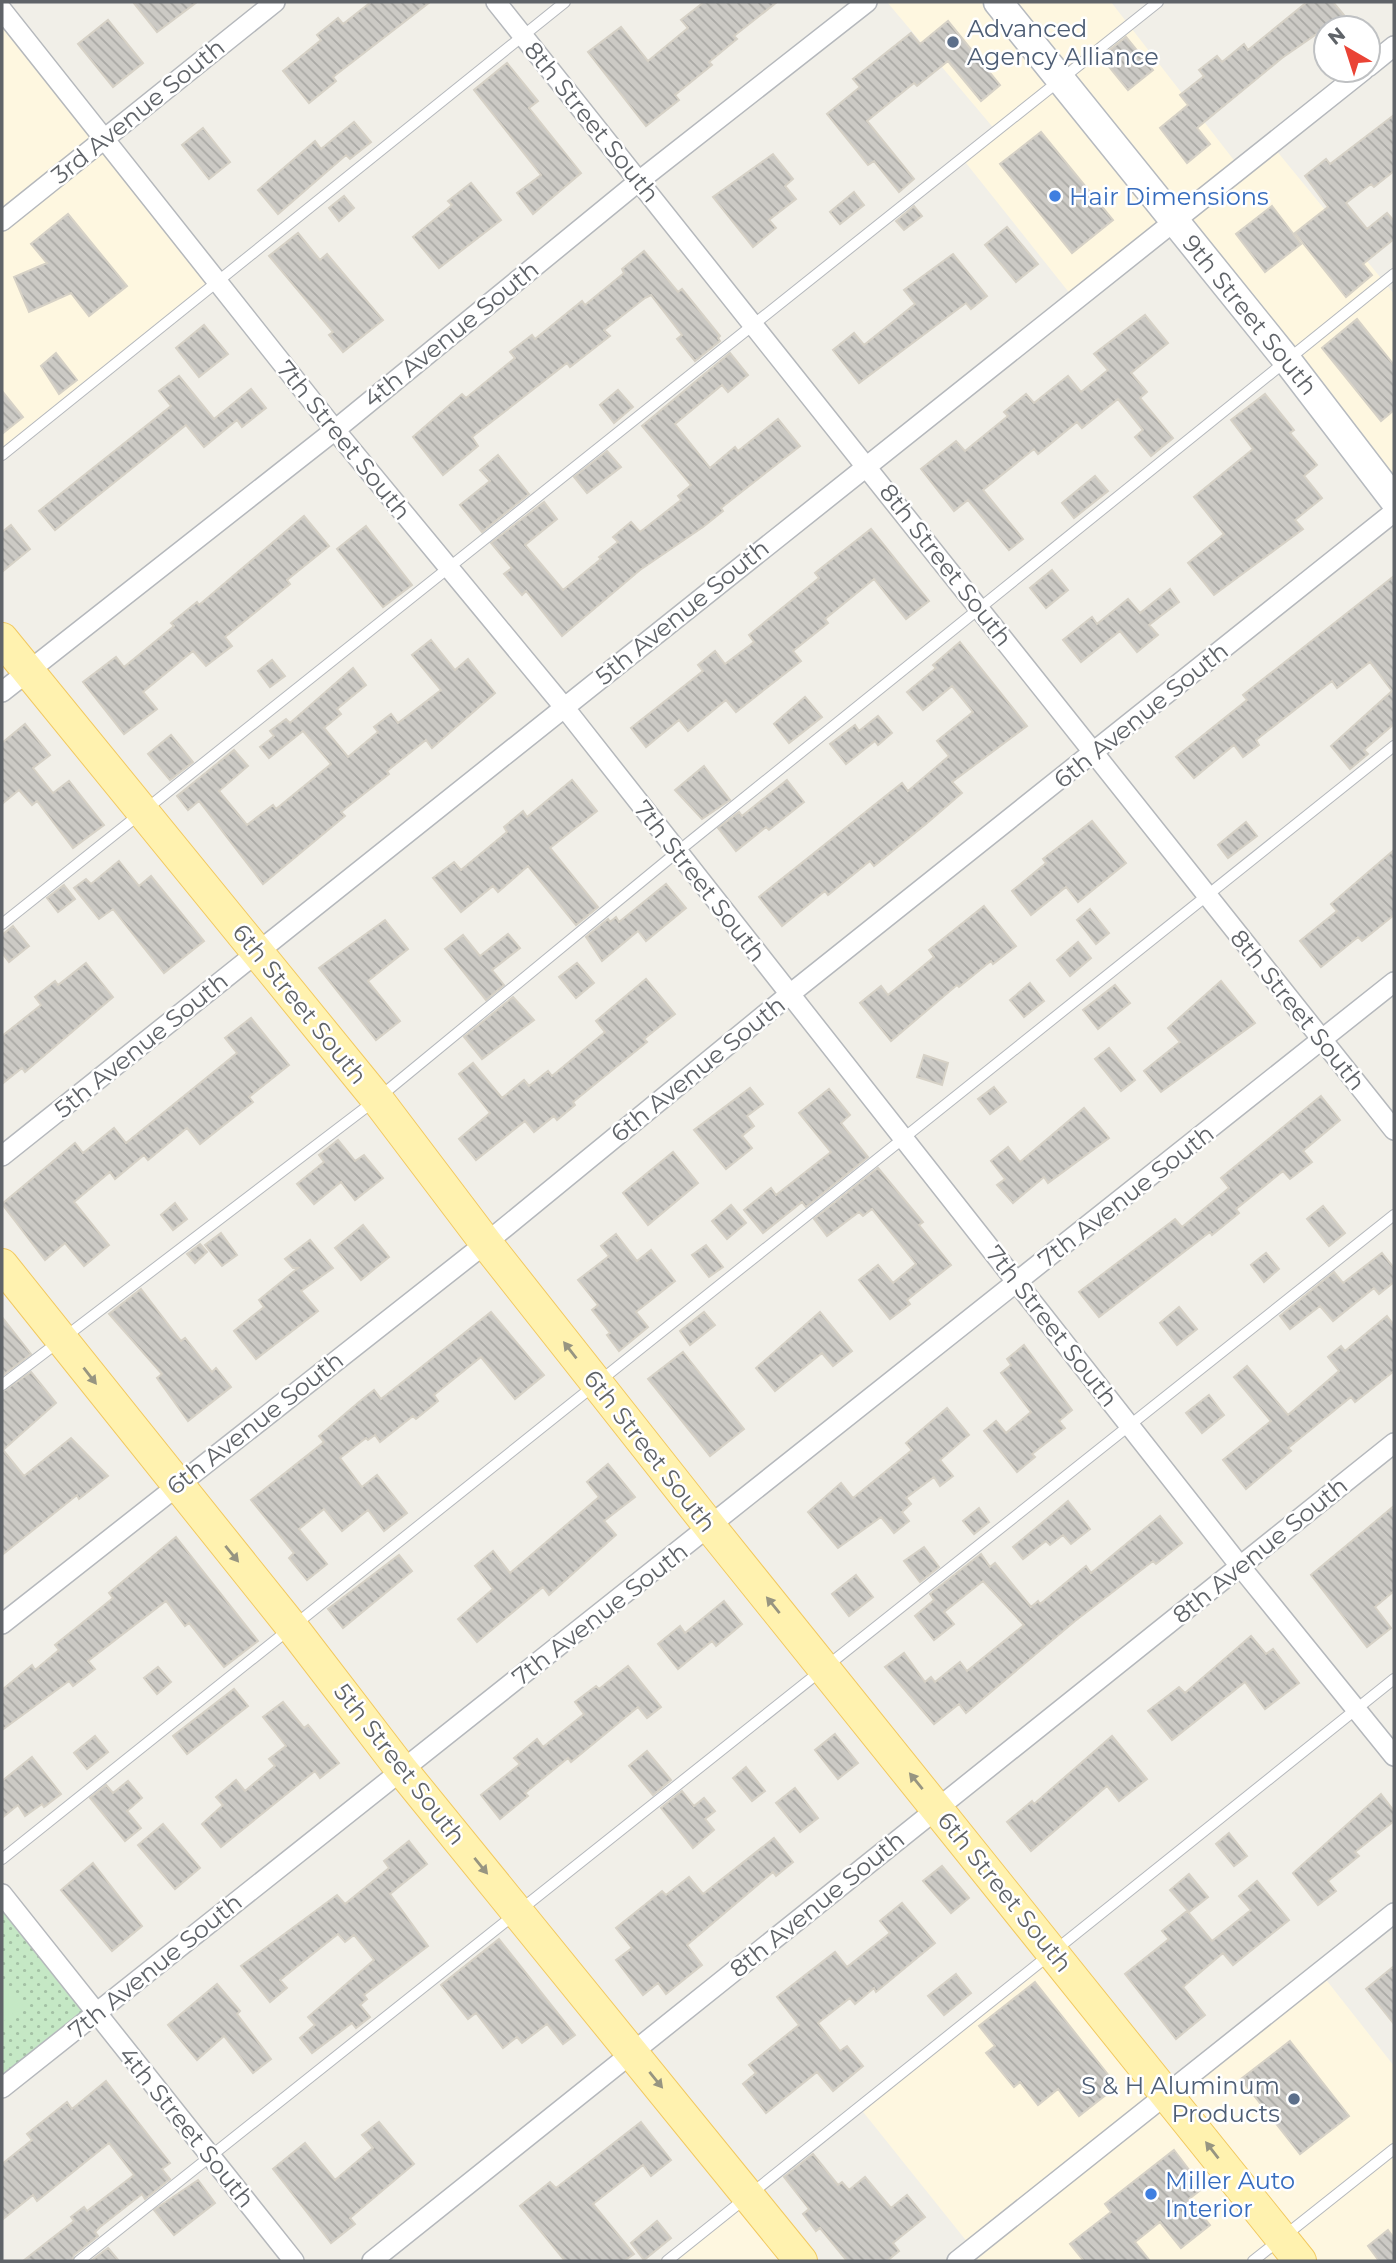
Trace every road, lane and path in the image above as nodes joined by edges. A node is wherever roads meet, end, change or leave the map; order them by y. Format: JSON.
{"nodes":[{"id":1,"x":275,"y":2,"type":"edge"},
{"id":2,"x":496,"y":2,"type":"edge"},
{"id":3,"x":565,"y":2,"type":"edge"},
{"id":4,"x":867,"y":2,"type":"edge"},
{"id":5,"x":998,"y":2,"type":"edge"},
{"id":6,"x":1158,"y":2,"type":"edge"},
{"id":7,"x":2,"y":10,"type":"edge"},
{"id":8,"x":522,"y":35,"type":"junction"},
{"id":9,"x":1061,"y":80,"type":"junction"},
{"id":10,"x":1346,"y":84,"type":"edge"},
{"id":11,"x":104,"y":138,"type":"junction"},
{"id":12,"x":639,"y":181,"type":"junction"},
{"id":13,"x":2,"y":221,"type":"edge"},
{"id":14,"x":1175,"y":221,"type":"junction"},
{"id":15,"x":1394,"y":274,"type":"edge"},
{"id":16,"x":218,"y":283,"type":"junction"},
{"id":17,"x":753,"y":323,"type":"junction"},
{"id":18,"x":1286,"y":359,"type":"junction"},
{"id":19,"x":334,"y":430,"type":"junction"},
{"id":20,"x":2,"y":455,"type":"edge"},
{"id":21,"x":867,"y":464,"type":"junction"},
{"id":22,"x":1394,"y":500,"type":"edge"},
{"id":23,"x":1394,"y":512,"type":"edge"},
{"id":24,"x":447,"y":566,"type":"junction"},
{"id":25,"x":979,"y":608,"type":"junction"},
{"id":26,"x":2,"y":639,"type":"edge"},
{"id":27,"x":28,"y":671,"type":"junction"},
{"id":28,"x":2,"y":692,"type":"edge"},
{"id":29,"x":564,"y":707,"type":"junction"},
{"id":30,"x":1394,"y":746,"type":"edge"},
{"id":31,"x":1094,"y":753,"type":"junction"},
{"id":32,"x":142,"y":810,"type":"junction"},
{"id":33,"x":676,"y":853,"type":"junction"},
{"id":34,"x":1207,"y":897,"type":"junction"},
{"id":35,"x":2,"y":925,"type":"edge"},
{"id":36,"x":258,"y":951,"type":"junction"},
{"id":37,"x":1394,"y":982,"type":"edge"},
{"id":38,"x":790,"y":994,"type":"junction"},
{"id":39,"x":1322,"y":1040,"type":"junction"},
{"id":40,"x":377,"y":1099,"type":"junction"},
{"id":41,"x":1394,"y":1130,"type":"edge"},
{"id":42,"x":904,"y":1139,"type":"junction"},
{"id":43,"x":2,"y":1156,"type":"edge"},
{"id":44,"x":1394,"y":1214,"type":"edge"},
{"id":45,"x":486,"y":1243,"type":"junction"},
{"id":46,"x":2,"y":1265,"type":"edge"},
{"id":47,"x":1017,"y":1282,"type":"junction"},
{"id":48,"x":61,"y":1338,"type":"junction"},
{"id":49,"x":598,"y":1384,"type":"junction"},
{"id":50,"x":2,"y":1385,"type":"edge"},
{"id":51,"x":1129,"y":1425,"type":"junction"},
{"id":52,"x":1394,"y":1443,"type":"edge"},
{"id":53,"x":176,"y":1485,"type":"junction"},
{"id":54,"x":711,"y":1528,"type":"junction"},
{"id":55,"x":1240,"y":1566,"type":"junction"},
{"id":56,"x":2,"y":1624,"type":"edge"},
{"id":57,"x":292,"y":1627,"type":"junction"},
{"id":58,"x":825,"y":1669,"type":"junction"},
{"id":59,"x":1394,"y":1679,"type":"edge"},
{"id":60,"x":1357,"y":1709,"type":"junction"},
{"id":61,"x":1394,"y":1756,"type":"edge"},
{"id":62,"x":401,"y":1769,"type":"junction"},
{"id":63,"x":938,"y":1808,"type":"junction"},
{"id":64,"x":2,"y":1858,"type":"edge"},
{"id":65,"x":2,"y":1894,"type":"edge"},
{"id":66,"x":518,"y":1912,"type":"junction"},
{"id":67,"x":1394,"y":1913,"type":"edge"},
{"id":68,"x":1054,"y":1953,"type":"junction"},
{"id":69,"x":96,"y":2014,"type":"junction"},
{"id":70,"x":633,"y":2052,"type":"junction"},
{"id":71,"x":2,"y":2088,"type":"edge"},
{"id":72,"x":1167,"y":2094,"type":"junction"},
{"id":73,"x":1394,"y":2149,"type":"edge"},
{"id":74,"x":210,"y":2157,"type":"junction"},
{"id":75,"x":750,"y":2195,"type":"junction"},
{"id":76,"x":1291,"y":2250,"type":"edge"},
{"id":77,"x":79,"y":2261,"type":"edge"},
{"id":78,"x":294,"y":2261,"type":"edge"},
{"id":79,"x":372,"y":2261,"type":"edge"},
{"id":80,"x":667,"y":2261,"type":"edge"},
{"id":81,"x":801,"y":2261,"type":"edge"},
{"id":82,"x":957,"y":2261,"type":"edge"},
{"id":83,"x":1253,"y":2261,"type":"edge"}],
"edges":[{"from":1,"to":11,"type":"street","name":"3rd Avenue South"},
{"from":2,"to":8,"type":"street","name":"8th Street South"},
{"from":3,"to":8,"type":"lane"},
{"from":4,"to":12,"type":"street","name":"4th Avenue South"},
{"from":5,"to":9,"type":"main road","name":"9th Street South"},
{"from":6,"to":9,"type":"lane"},
{"from":7,"to":11,"type":"street","name":"7th Street South"},
{"from":8,"to":12,"type":"street","name":"8th Street South"},
{"from":8,"to":16,"type":"lane"},
{"from":9,"to":14,"type":"main road","name":"9th Street South"},
{"from":9,"to":17,"type":"lane"},
{"from":10,"to":14,"type":"street","name":"5th Avenue South"},
{"from":11,"to":13,"type":"street","name":"3rd Avenue South"},
{"from":11,"to":16,"type":"street","name":"7th Street South"},
{"from":12,"to":17,"type":"street","name":"8th Street South"},
{"from":12,"to":19,"type":"street","name":"4th Avenue South"},
{"from":14,"to":18,"type":"main road","name":"9th Street South"},
{"from":14,"to":21,"type":"street","name":"5th Avenue South"},
{"from":15,"to":18,"type":"lane"},
{"from":16,"to":19,"type":"street","name":"7th Street South"},
{"from":16,"to":20,"type":"lane"},
{"from":17,"to":21,"type":"street","name":"8th Street South"},
{"from":17,"to":24,"type":"lane"},
{"from":18,"to":22,"type":"main road","name":"9th Street South"},
{"from":18,"to":25,"type":"lane"},
{"from":19,"to":24,"type":"street","name":"7th Street South"},
{"from":19,"to":27,"type":"street","name":"4th Avenue South"},
{"from":21,"to":25,"type":"street","name":"8th Street South"},
{"from":21,"to":29,"type":"street","name":"5th Avenue South"},
{"from":23,"to":31,"type":"street","name":"6th Avenue South"},
{"from":24,"to":29,"type":"street","name":"7th Street South"},
{"from":24,"to":32,"type":"lane"},
{"from":25,"to":31,"type":"street","name":"8th Street South"},
{"from":25,"to":33,"type":"lane"},
{"from":26,"to":27,"type":"main road","name":"6th Street South"},
{"from":27,"to":28,"type":"street","name":"4th Avenue South"},
{"from":27,"to":32,"type":"main road","name":"6th Street South"},
{"from":29,"to":33,"type":"street","name":"7th Street South"},
{"from":29,"to":36,"type":"street","name":"5th Avenue South"},
{"from":30,"to":34,"type":"lane"},
{"from":31,"to":34,"type":"street","name":"8th Street South"},
{"from":31,"to":38,"type":"street","name":"6th Avenue South"},
{"from":32,"to":35,"type":"lane"},
{"from":32,"to":36,"type":"main road","name":"6th Street South"},
{"from":33,"to":38,"type":"street","name":"7th Street South"},
{"from":33,"to":40,"type":"lane"},
{"from":34,"to":39,"type":"street","name":"8th Street South"},
{"from":34,"to":42,"type":"lane"},
{"from":36,"to":40,"type":"main road","name":"6th Street South"},
{"from":36,"to":43,"type":"street","name":"5th Avenue South"},
{"from":37,"to":39,"type":"street","name":"7th Avenue South"},
{"from":38,"to":42,"type":"street","name":"7th Street South"},
{"from":38,"to":45,"type":"street","name":"6th Avenue South"},
{"from":39,"to":41,"type":"street","name":"8th Street South"},
{"from":39,"to":47,"type":"street","name":"7th Avenue South"},
{"from":40,"to":45,"type":"main road","name":"6th Street South"},
{"from":40,"to":48,"type":"lane"},
{"from":42,"to":47,"type":"street","name":"7th Street South"},
{"from":42,"to":49,"type":"lane"},
{"from":44,"to":51,"type":"lane"},
{"from":49,"to":45,"type":"main road","name":"6th Street South","one_way":true},
{"from":45,"to":53,"type":"street","name":"6th Avenue South"},
{"from":46,"to":48,"type":"main road","name":"5th Street South"},
{"from":47,"to":51,"type":"street","name":"7th Street South"},
{"from":47,"to":54,"type":"street","name":"7th Avenue South"},
{"from":48,"to":50,"type":"lane"},
{"from":48,"to":53,"type":"main road","name":"5th Street South","one_way":true},
{"from":49,"to":54,"type":"main road","name":"6th Street South"},
{"from":49,"to":57,"type":"lane"},
{"from":51,"to":55,"type":"street","name":"7th Street South"},
{"from":51,"to":58,"type":"lane"},
{"from":52,"to":55,"type":"street","name":"8th Avenue South"},
{"from":53,"to":56,"type":"street","name":"6th Avenue South"},
{"from":53,"to":57,"type":"main road","name":"5th Street South","one_way":true},
{"from":58,"to":54,"type":"main road","name":"6th Street South","one_way":true},
{"from":54,"to":62,"type":"street","name":"7th Avenue South"},
{"from":55,"to":60,"type":"street","name":"7th Street South"},
{"from":55,"to":63,"type":"street","name":"8th Avenue South"},
{"from":57,"to":62,"type":"main road","name":"5th Street South"},
{"from":57,"to":64,"type":"lane"},
{"from":63,"to":58,"type":"main road","name":"6th Street South","one_way":true},
{"from":58,"to":66,"type":"lane"},
{"from":59,"to":60,"type":"lane"},
{"from":60,"to":61,"type":"street","name":"7th Street South"},
{"from":60,"to":68,"type":"lane"},
{"from":62,"to":66,"type":"main road","name":"5th Street South","one_way":true},
{"from":62,"to":69,"type":"street","name":"7th Avenue South"},
{"from":63,"to":68,"type":"main road","name":"6th Street South"},
{"from":63,"to":70,"type":"street","name":"8th Avenue South"},
{"from":65,"to":69,"type":"street","name":"4th Street South"},
{"from":66,"to":70,"type":"main road","name":"5th Street South"},
{"from":66,"to":74,"type":"lane"},
{"from":67,"to":72,"type":"street"},
{"from":68,"to":72,"type":"main road","name":"6th Street South"},
{"from":68,"to":75,"type":"lane"},
{"from":69,"to":71,"type":"street","name":"7th Avenue South"},
{"from":69,"to":74,"type":"street","name":"4th Street South"},
{"from":70,"to":75,"type":"main road","name":"5th Street South","one_way":true},
{"from":70,"to":79,"type":"street","name":"8th Avenue South"},
{"from":76,"to":72,"type":"main road","name":"6th Street South","one_way":true},
{"from":72,"to":82,"type":"street"},
{"from":73,"to":76,"type":"lane"},
{"from":74,"to":77,"type":"lane"},
{"from":74,"to":78,"type":"street","name":"4th Street South"},
{"from":75,"to":80,"type":"lane"},
{"from":75,"to":81,"type":"main road","name":"5th Street South"},
{"from":76,"to":83,"type":"lane"}]}
